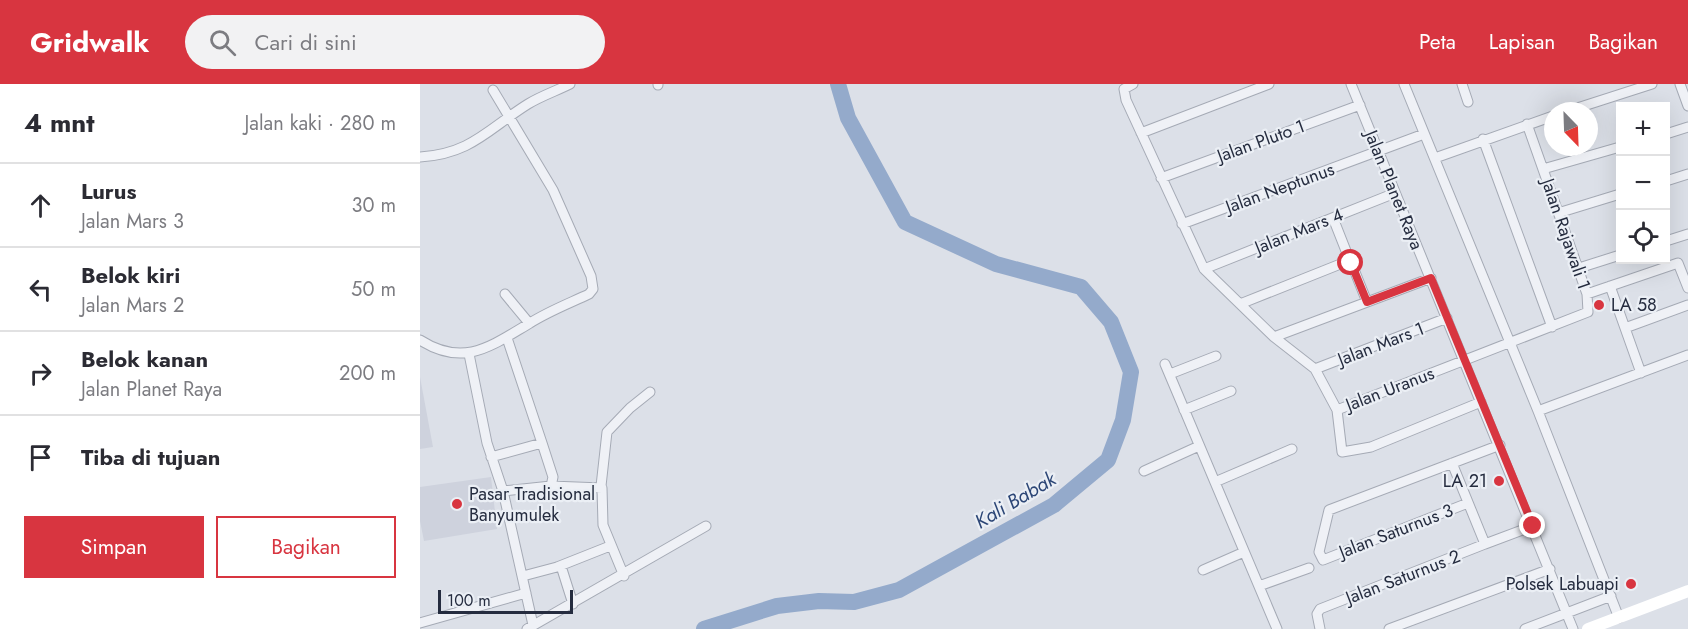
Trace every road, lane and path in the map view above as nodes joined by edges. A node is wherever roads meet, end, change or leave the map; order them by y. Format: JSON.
{"nodes":[{"id":1,"x":570,"y":84,"type":"edge"},
{"id":2,"x":1269,"y":84,"type":"edge"},
{"id":3,"x":1351,"y":84,"type":"edge"},
{"id":4,"x":1404,"y":84,"type":"edge"},
{"id":5,"x":1462,"y":84,"type":"edge"},
{"id":6,"x":1652,"y":84,"type":"edge"},
{"id":7,"x":1680,"y":84,"type":"edge"},
{"id":8,"x":1130,"y":86,"type":"edge"},
{"id":9,"x":493,"y":90,"type":"dead end"},
{"id":10,"x":1468,"y":102,"type":"dead end"},
{"id":11,"x":1596,"y":102,"type":"edge"},
{"id":12,"x":1360,"y":105,"type":"junction"},
{"id":13,"x":1688,"y":106,"type":"edge"},
{"id":14,"x":1544,"y":119,"type":"edge"},
{"id":15,"x":509,"y":120,"type":"junction"},
{"id":16,"x":1527,"y":124,"type":"junction"},
{"id":17,"x":1688,"y":127,"type":"edge"},
{"id":18,"x":1670,"y":132,"type":"edge"},
{"id":19,"x":1141,"y":133,"type":"junction"},
{"id":20,"x":1424,"y":134,"type":"junction"},
{"id":21,"x":1483,"y":139,"type":"junction"},
{"id":22,"x":1616,"y":148,"type":"edge"},
{"id":23,"x":1378,"y":152,"type":"junction"},
{"id":24,"x":420,"y":158,"type":"edge"},
{"id":25,"x":1435,"y":158,"type":"junction"},
{"id":26,"x":1544,"y":169,"type":"junction"},
{"id":27,"x":1688,"y":174,"type":"edge"},
{"id":28,"x":1161,"y":178,"type":"junction"},
{"id":29,"x":1670,"y":179,"type":"edge"},
{"id":30,"x":1395,"y":193,"type":"junction"},
{"id":31,"x":1616,"y":195,"type":"edge"},
{"id":32,"x":1558,"y":213,"type":"junction"},
{"id":33,"x":1334,"y":218,"type":"junction"},
{"id":34,"x":1182,"y":224,"type":"junction"},
{"id":35,"x":1688,"y":234,"type":"edge"},
{"id":36,"x":1670,"y":239,"type":"edge"},
{"id":37,"x":1616,"y":256,"type":"edge"},
{"id":38,"x":1350,"y":261,"type":"junction"},
{"id":39,"x":1579,"y":268,"type":"junction"},
{"id":40,"x":1204,"y":269,"type":"junction"},
{"id":41,"x":1431,"y":278,"type":"junction"},
{"id":42,"x":1687,"y":282,"type":"edge"},
{"id":43,"x":1610,"y":286,"type":"junction"},
{"id":44,"x":505,"y":294,"type":"dead end"},
{"id":45,"x":1587,"y":294,"type":"junction"},
{"id":46,"x":1367,"y":302,"type":"junction"},
{"id":47,"x":1240,"y":304,"type":"junction"},
{"id":48,"x":1688,"y":306,"type":"edge"},
{"id":49,"x":1587,"y":312,"type":"joint"},
{"id":50,"x":1447,"y":318,"type":"junction"},
{"id":51,"x":529,"y":323,"type":"junction"},
{"id":52,"x":1552,"y":327,"type":"junction"},
{"id":53,"x":1625,"y":328,"type":"junction"},
{"id":54,"x":1274,"y":337,"type":"junction"},
{"id":55,"x":507,"y":338,"type":"junction"},
{"id":56,"x":420,"y":340,"type":"edge"},
{"id":57,"x":1510,"y":343,"type":"junction"},
{"id":58,"x":469,"y":354,"type":"junction"},
{"id":59,"x":1688,"y":355,"type":"edge"},
{"id":60,"x":1216,"y":356,"type":"dead end"},
{"id":61,"x":1464,"y":362,"type":"junction"},
{"id":62,"x":1165,"y":363,"type":"dead end"},
{"id":63,"x":1315,"y":369,"type":"junction"},
{"id":64,"x":1641,"y":373,"type":"junction"},
{"id":65,"x":1170,"y":374,"type":"junction"},
{"id":66,"x":1231,"y":391,"type":"dead end"},
{"id":67,"x":650,"y":392,"type":"dead end"},
{"id":68,"x":1481,"y":402,"type":"junction"},
{"id":69,"x":1337,"y":410,"type":"junction"},
{"id":70,"x":1184,"y":411,"type":"junction"},
{"id":71,"x":1538,"y":411,"type":"junction"},
{"id":72,"x":542,"y":443,"type":"junction"},
{"id":73,"x":1500,"y":445,"type":"junction"},
{"id":74,"x":1199,"y":446,"type":"junction"},
{"id":75,"x":1292,"y":449,"type":"dead end"},
{"id":76,"x":492,"y":457,"type":"junction"},
{"id":77,"x":1452,"y":463,"type":"junction"},
{"id":78,"x":1144,"y":471,"type":"dead end"},
{"id":79,"x":1215,"y":482,"type":"junction"},
{"id":80,"x":551,"y":486,"type":"junction"},
{"id":81,"x":601,"y":486,"type":"junction"},
{"id":82,"x":503,"y":491,"type":"junction"},
{"id":83,"x":1468,"y":503,"type":"junction"},
{"id":84,"x":706,"y":526,"type":"dead end"},
{"id":85,"x":1533,"y":526,"type":"junction"},
{"id":86,"x":1485,"y":544,"type":"junction"},
{"id":87,"x":610,"y":546,"type":"junction"},
{"id":88,"x":1244,"y":552,"type":"junction"},
{"id":89,"x":561,"y":566,"type":"junction"},
{"id":90,"x":1309,"y":568,"type":"dead end"},
{"id":91,"x":1550,"y":569,"type":"junction"},
{"id":92,"x":1203,"y":570,"type":"dead end"},
{"id":93,"x":523,"y":576,"type":"junction"},
{"id":94,"x":624,"y":576,"type":"junction"},
{"id":95,"x":1259,"y":586,"type":"junction"},
{"id":96,"x":1688,"y":591,"type":"edge"},
{"id":97,"x":526,"y":593,"type":"junction"},
{"id":98,"x":1611,"y":596,"type":"junction"},
{"id":99,"x":573,"y":604,"type":"junction"},
{"id":100,"x":1567,"y":614,"type":"junction"},
{"id":101,"x":1619,"y":618,"type":"junction"},
{"id":102,"x":420,"y":623,"type":"edge"},
{"id":103,"x":530,"y":627,"type":"edge"},
{"id":104,"x":1277,"y":629,"type":"edge"},
{"id":105,"x":1320,"y":629,"type":"edge"},
{"id":106,"x":1389,"y":629,"type":"edge"},
{"id":107,"x":1526,"y":629,"type":"edge"},
{"id":108,"x":1573,"y":629,"type":"edge"},
{"id":109,"x":1588,"y":629,"type":"edge"}],
"edges":[{"from":1,"to":15,"type":"street"},
{"from":2,"to":19,"type":"street"},
{"from":3,"to":12,"type":"street","name":"Jalan Planet Raya"},
{"from":4,"to":20,"type":"street"},
{"from":5,"to":10,"type":"street"},
{"from":6,"to":11,"type":"street"},
{"from":7,"to":13,"type":"street"},
{"from":8,"to":19,"type":"street"},
{"from":9,"to":15,"type":"street"},
{"from":12,"to":23,"type":"street","name":"Jalan Planet Raya"},
{"from":12,"to":28,"type":"street","name":"Jalan Pluto 1"},
{"from":14,"to":16,"type":"street"},
{"from":15,"to":24,"type":"street"},
{"from":15,"to":51,"type":"street"},
{"from":16,"to":21,"type":"street"},
{"from":16,"to":26,"type":"street","name":"Jalan Rajawali 1"},
{"from":17,"to":18,"type":"street"},
{"from":19,"to":28,"type":"street"},
{"from":20,"to":23,"type":"street","name":"Jalan Neptunus"},
{"from":20,"to":25,"type":"street"},
{"from":21,"to":25,"type":"street"},
{"from":21,"to":52,"type":"street"},
{"from":22,"to":26,"type":"street"},
{"from":23,"to":30,"type":"street","name":"Jalan Planet Raya"},
{"from":23,"to":34,"type":"street","name":"Jalan Neptunus"},
{"from":25,"to":57,"type":"street"},
{"from":26,"to":32,"type":"street","name":"Jalan Rajawali 1"},
{"from":27,"to":29,"type":"street"},
{"from":28,"to":34,"type":"street"},
{"from":30,"to":33,"type":"street","name":"Jalan Mars 4"},
{"from":30,"to":41,"type":"street","name":"Jalan Planet Raya"},
{"from":31,"to":32,"type":"street"},
{"from":32,"to":39,"type":"street","name":"Jalan Rajawali 1"},
{"from":33,"to":38,"type":"street"},
{"from":33,"to":40,"type":"street","name":"Jalan Mars 4"},
{"from":34,"to":40,"type":"street"},
{"from":35,"to":36,"type":"street"},
{"from":37,"to":39,"type":"street"},
{"from":38,"to":46,"type":"street"},
{"from":38,"to":47,"type":"street"},
{"from":39,"to":45,"type":"street","name":"Jalan Rajawali 1"},
{"from":40,"to":47,"type":"street"},
{"from":41,"to":46,"type":"street"},
{"from":41,"to":50,"type":"street","name":"Jalan Planet Raya"},
{"from":42,"to":43,"type":"street"},
{"from":43,"to":45,"type":"street"},
{"from":43,"to":53,"type":"street"},
{"from":44,"to":51,"type":"street"},
{"from":45,"to":49,"type":"street","name":"Jalan Rajawali 1"},
{"from":46,"to":54,"type":"street"},
{"from":47,"to":54,"type":"street"},
{"from":48,"to":53,"type":"street"},
{"from":49,"to":52,"type":"street","name":"Jalan Uranus"},
{"from":50,"to":61,"type":"street","name":"Jalan Planet Raya"},
{"from":50,"to":63,"type":"street","name":"Jalan Mars 1"},
{"from":51,"to":55,"type":"street"},
{"from":52,"to":57,"type":"street","name":"Jalan Uranus"},
{"from":53,"to":64,"type":"street"},
{"from":54,"to":63,"type":"street"},
{"from":55,"to":58,"type":"street"},
{"from":55,"to":72,"type":"street"},
{"from":56,"to":58,"type":"street"},
{"from":57,"to":61,"type":"street","name":"Jalan Uranus"},
{"from":57,"to":71,"type":"street"},
{"from":58,"to":76,"type":"street"},
{"from":59,"to":64,"type":"street"},
{"from":60,"to":65,"type":"street"},
{"from":61,"to":68,"type":"street","name":"Jalan Planet Raya"},
{"from":61,"to":69,"type":"street","name":"Jalan Uranus"},
{"from":62,"to":65,"type":"street"},
{"from":63,"to":69,"type":"street"},
{"from":64,"to":71,"type":"street"},
{"from":65,"to":70,"type":"street"},
{"from":66,"to":70,"type":"street"},
{"from":67,"to":81,"type":"street"},
{"from":68,"to":69,"type":"street"},
{"from":68,"to":73,"type":"street","name":"Jalan Planet Raya"},
{"from":70,"to":74,"type":"street"},
{"from":71,"to":98,"type":"street"},
{"from":72,"to":76,"type":"street"},
{"from":72,"to":80,"type":"street"},
{"from":73,"to":77,"type":"street"},
{"from":73,"to":85,"type":"street","name":"Jalan Planet Raya"},
{"from":74,"to":78,"type":"street"},
{"from":74,"to":79,"type":"street"},
{"from":75,"to":79,"type":"street"},
{"from":76,"to":82,"type":"street"},
{"from":77,"to":83,"type":"street"},
{"from":77,"to":83,"type":"street","name":"Jalan Saturnus 3"},
{"from":79,"to":88,"type":"street"},
{"from":80,"to":81,"type":"street"},
{"from":80,"to":82,"type":"street"},
{"from":81,"to":87,"type":"street"},
{"from":82,"to":93,"type":"street"},
{"from":83,"to":86,"type":"street"},
{"from":84,"to":94,"type":"street"},
{"from":85,"to":86,"type":"street","name":"Jalan Saturnus 2"},
{"from":85,"to":91,"type":"street","name":"Jalan Planet Raya"},
{"from":86,"to":105,"type":"street","name":"Jalan Saturnus 2"},
{"from":87,"to":89,"type":"street"},
{"from":87,"to":94,"type":"street"},
{"from":88,"to":92,"type":"street"},
{"from":88,"to":95,"type":"street"},
{"from":89,"to":93,"type":"street"},
{"from":89,"to":99,"type":"street"},
{"from":90,"to":95,"type":"street"},
{"from":91,"to":100,"type":"street","name":"Jalan Planet Raya"},
{"from":91,"to":106,"type":"street"},
{"from":93,"to":97,"type":"street"},
{"from":94,"to":99,"type":"street"},
{"from":95,"to":104,"type":"street"},
{"from":96,"to":101,"type":"street"},
{"from":97,"to":102,"type":"street"},
{"from":97,"to":103,"type":"street"},
{"from":98,"to":100,"type":"street"},
{"from":98,"to":101,"type":"street"},
{"from":99,"to":103,"type":"street"},
{"from":100,"to":107,"type":"street"},
{"from":100,"to":108,"type":"street","name":"Jalan Planet Raya"},
{"from":101,"to":109,"type":"street"}]}
